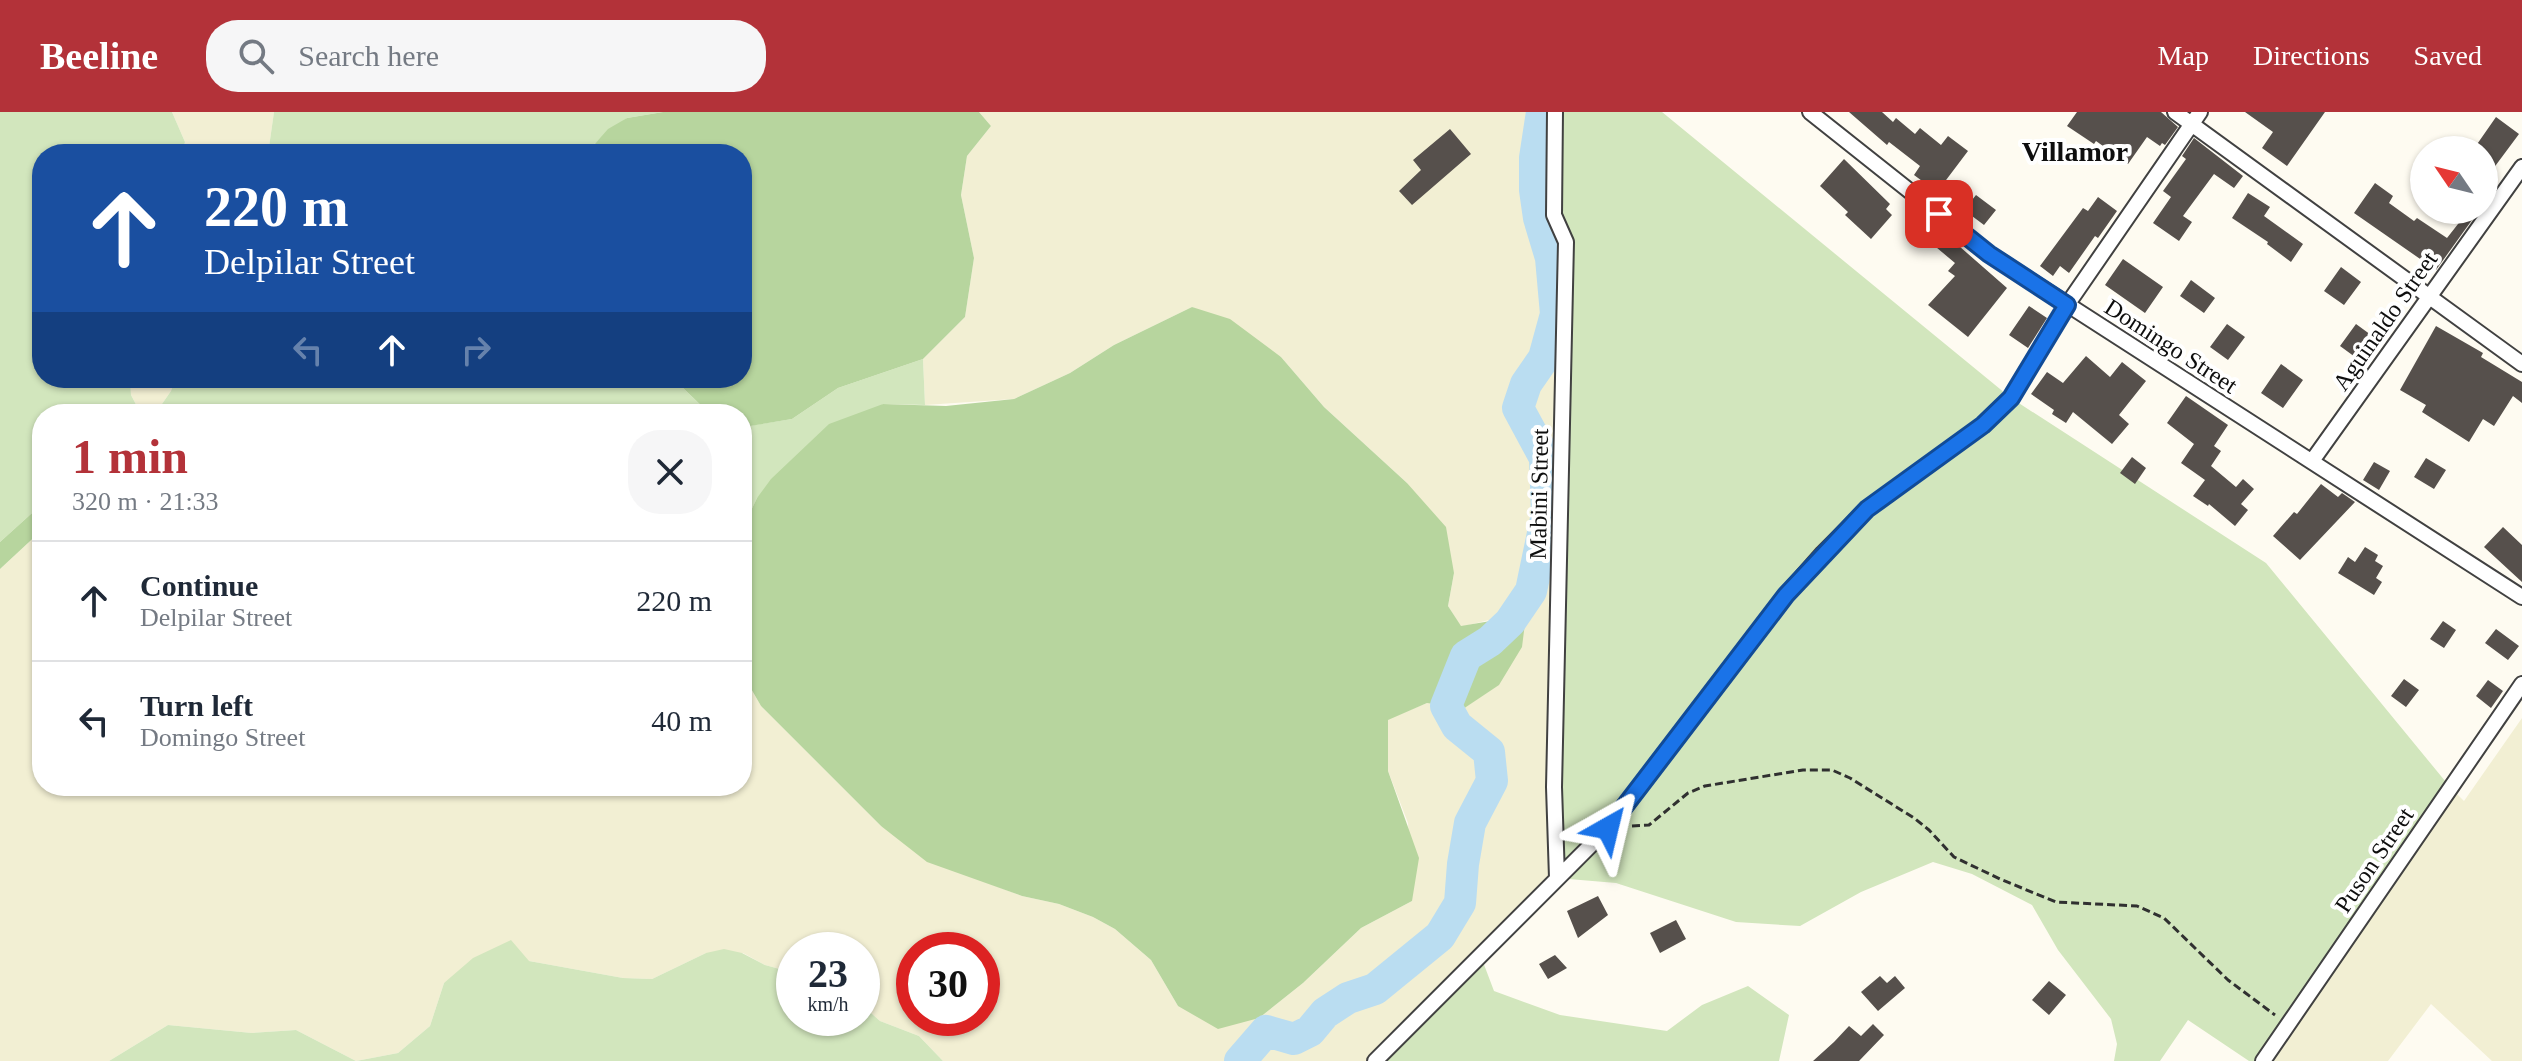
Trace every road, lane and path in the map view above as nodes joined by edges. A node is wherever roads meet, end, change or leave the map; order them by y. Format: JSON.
{"nodes":[{"id":1,"x":1555,"y":112,"type":"edge"},
{"id":2,"x":2175,"y":112,"type":"edge"},
{"id":3,"x":1813,"y":113,"type":"edge"},
{"id":4,"x":2196,"y":118,"type":"edge"},
{"id":5,"x":2522,"y":167,"type":"edge"},
{"id":6,"x":2429,"y":297,"type":"junction"},
{"id":7,"x":2067,"y":305,"type":"junction"},
{"id":8,"x":2522,"y":364,"type":"edge"},
{"id":9,"x":2312,"y":461,"type":"junction"},
{"id":10,"x":2522,"y":597,"type":"edge"},
{"id":11,"x":2522,"y":684,"type":"edge"},
{"id":12,"x":1608,"y":828,"type":"junction"},
{"id":13,"x":1557,"y":878,"type":"junction"},
{"id":14,"x":2287,"y":1026,"type":"junction"},
{"id":15,"x":1375,"y":1061,"type":"edge"},
{"id":16,"x":2263,"y":1061,"type":"edge"}],
"edges":[{"from":1,"to":13,"type":"street","name":"Mabini Street"},
{"from":2,"to":4,"type":"street"},
{"from":3,"to":7,"type":"street","name":"Domingo Street"},
{"from":4,"to":6,"type":"street"},
{"from":4,"to":7,"type":"street"},
{"from":5,"to":6,"type":"street","name":"Aguinaldo Street"},
{"from":6,"to":8,"type":"street"},
{"from":6,"to":9,"type":"street","name":"Aguinaldo Street"},
{"from":7,"to":9,"type":"street","name":"Domingo Street"},
{"from":7,"to":12,"type":"street"},
{"from":9,"to":10,"type":"street","name":"Domingo Street"},
{"from":11,"to":14,"type":"street","name":"Puson Street"},
{"from":12,"to":13,"type":"street"},
{"from":12,"to":14,"type":"path"},
{"from":13,"to":15,"type":"street"},
{"from":14,"to":16,"type":"street","name":"Puson Street"}]}
